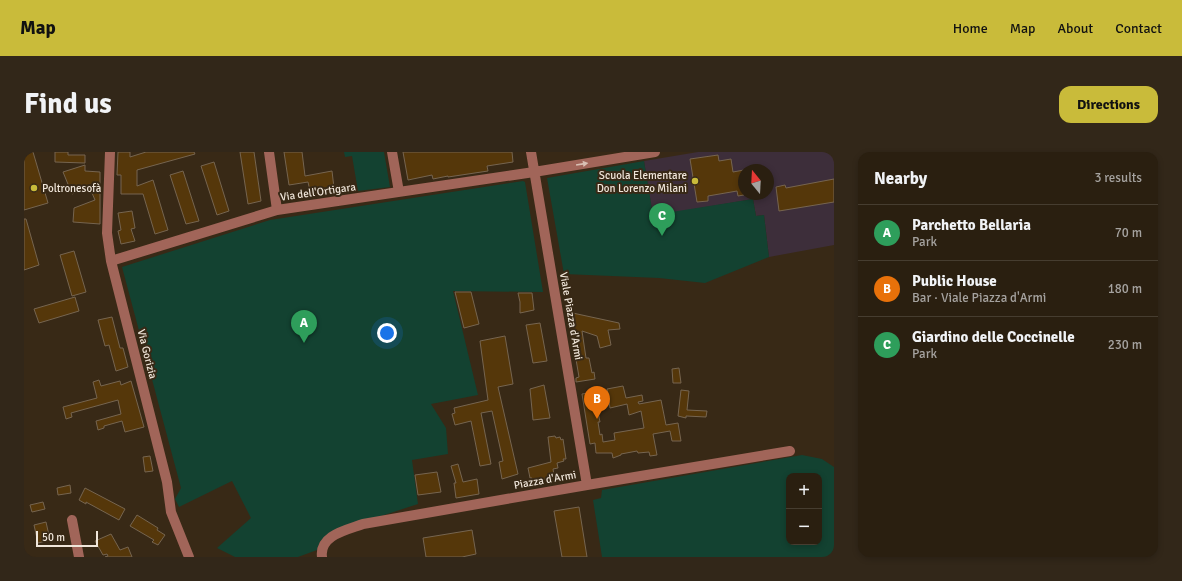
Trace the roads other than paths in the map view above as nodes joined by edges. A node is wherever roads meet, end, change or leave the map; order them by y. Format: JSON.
{"nodes":[{"id":1,"x":110,"y":152,"type":"edge"},
{"id":2,"x":269,"y":152,"type":"edge"},
{"id":3,"x":392,"y":152,"type":"edge"},
{"id":4,"x":531,"y":152,"type":"edge"},
{"id":5,"x":655,"y":152,"type":"edge"},
{"id":6,"x":534,"y":172,"type":"junction"},
{"id":7,"x":399,"y":192,"type":"junction"},
{"id":8,"x":277,"y":210,"type":"junction"},
{"id":9,"x":111,"y":261,"type":"junction"},
{"id":10,"x":790,"y":451,"type":"dead end"},
{"id":11,"x":587,"y":485,"type":"junction"},
{"id":12,"x":72,"y":520,"type":"dead end"},
{"id":13,"x":80,"y":557,"type":"edge"},
{"id":14,"x":189,"y":557,"type":"edge"},
{"id":15,"x":322,"y":557,"type":"edge"}],
"edges":[{"from":1,"to":9,"type":"street","name":"Via Gorizia"},
{"from":2,"to":8,"type":"street"},
{"from":3,"to":7,"type":"street"},
{"from":4,"to":6,"type":"street","name":"Viale Piazza d'Armi"},
{"from":6,"to":5,"type":"street","name":"Via dell'Ortigara","one_way":true},
{"from":6,"to":7,"type":"street","name":"Via dell'Ortigara"},
{"from":6,"to":11,"type":"street","name":"Viale Piazza d'Armi"},
{"from":7,"to":8,"type":"street","name":"Via dell'Ortigara"},
{"from":8,"to":9,"type":"street","name":"Via dell'Ortigara"},
{"from":9,"to":14,"type":"street","name":"Via Gorizia"},
{"from":10,"to":11,"type":"street","name":"Piazza d'Armi"},
{"from":11,"to":15,"type":"street","name":"Piazza d'Armi"},
{"from":12,"to":13,"type":"street"}]}
